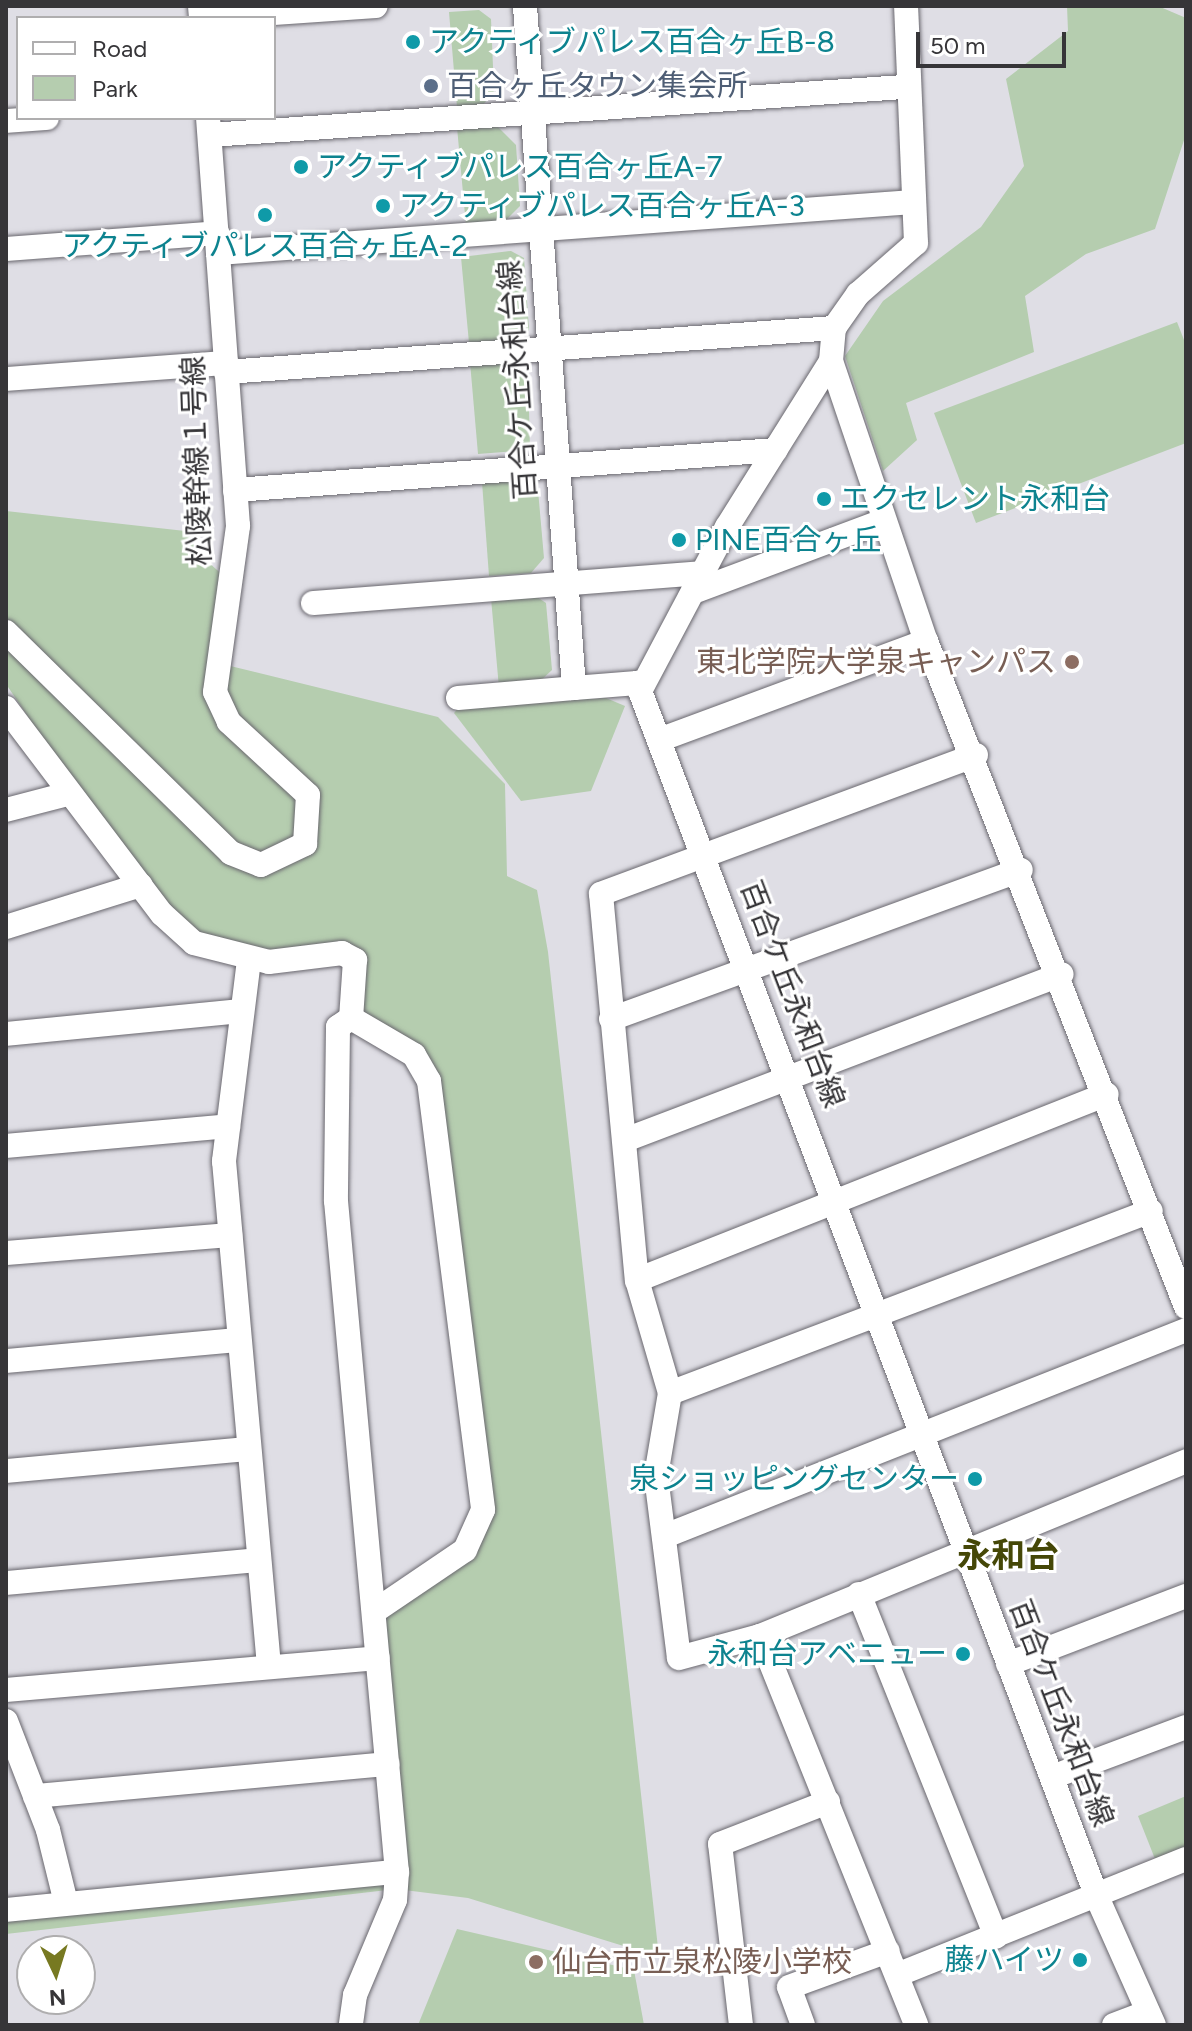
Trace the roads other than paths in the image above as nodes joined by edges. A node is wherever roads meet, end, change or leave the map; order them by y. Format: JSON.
{"nodes":[{"id":1,"x":376,"y":6,"type":"edge"},
{"id":2,"x":525,"y":6,"type":"edge"},
{"id":3,"x":906,"y":6,"type":"edge"},
{"id":4,"x":230,"y":16,"type":"edge"},
{"id":5,"x":904,"y":87,"type":"junction"},
{"id":6,"x":530,"y":115,"type":"junction"},
{"id":7,"x":209,"y":126,"type":"edge"},
{"id":8,"x":913,"y":202,"type":"junction"},
{"id":9,"x":538,"y":231,"type":"junction"},
{"id":10,"x":218,"y":243,"type":"junction"},
{"id":11,"x":6,"y":249,"type":"edge"},
{"id":12,"x":834,"y":328,"type":"junction"},
{"id":13,"x":548,"y":353,"type":"junction"},
{"id":14,"x":831,"y":361,"type":"junction"},
{"id":15,"x":226,"y":368,"type":"junction"},
{"id":16,"x":6,"y":379,"type":"edge"},
{"id":17,"x":776,"y":450,"type":"junction"},
{"id":18,"x":556,"y":465,"type":"junction"},
{"id":19,"x":235,"y":490,"type":"junction"},
{"id":20,"x":883,"y":521,"type":"junction"},
{"id":21,"x":565,"y":583,"type":"junction"},
{"id":22,"x":698,"y":583,"type":"junction"},
{"id":23,"x":313,"y":603,"type":"dead end"},
{"id":24,"x":6,"y":632,"type":"edge"},
{"id":25,"x":926,"y":641,"type":"junction"},
{"id":26,"x":574,"y":688,"type":"junction"},
{"id":27,"x":640,"y":691,"type":"junction"},
{"id":28,"x":458,"y":698,"type":"dead end"},
{"id":29,"x":6,"y":708,"type":"edge"},
{"id":30,"x":659,"y":740,"type":"junction"},
{"id":31,"x":976,"y":755,"type":"junction"},
{"id":32,"x":68,"y":794,"type":"junction"},
{"id":33,"x":6,"y":810,"type":"edge"},
{"id":34,"x":705,"y":854,"type":"junction"},
{"id":35,"x":1021,"y":870,"type":"junction"},
{"id":36,"x":141,"y":885,"type":"junction"},
{"id":37,"x":6,"y":927,"type":"edge"},
{"id":38,"x":249,"y":960,"type":"junction"},
{"id":39,"x":745,"y":970,"type":"junction"},
{"id":40,"x":1062,"y":974,"type":"junction"},
{"id":41,"x":242,"y":1011,"type":"junction"},
{"id":42,"x":351,"y":1018,"type":"junction"},
{"id":43,"x":611,"y":1019,"type":"junction"},
{"id":44,"x":6,"y":1034,"type":"edge"},
{"id":45,"x":791,"y":1082,"type":"junction"},
{"id":46,"x":1107,"y":1094,"type":"junction"},
{"id":47,"x":228,"y":1126,"type":"junction"},
{"id":48,"x":625,"y":1140,"type":"junction"},
{"id":49,"x":6,"y":1146,"type":"edge"},
{"id":50,"x":837,"y":1197,"type":"junction"},
{"id":51,"x":1151,"y":1211,"type":"junction"},
{"id":52,"x":230,"y":1235,"type":"junction"},
{"id":53,"x":6,"y":1253,"type":"edge"},
{"id":54,"x":637,"y":1280,"type":"junction"},
{"id":55,"x":1186,"y":1307,"type":"edge"},
{"id":56,"x":879,"y":1311,"type":"junction"},
{"id":57,"x":1186,"y":1330,"type":"edge"},
{"id":58,"x":239,"y":1340,"type":"junction"},
{"id":59,"x":6,"y":1361,"type":"edge"},
{"id":60,"x":670,"y":1393,"type":"junction"},
{"id":61,"x":923,"y":1433,"type":"junction"},
{"id":62,"x":249,"y":1449,"type":"junction"},
{"id":63,"x":1186,"y":1461,"type":"edge"},
{"id":64,"x":6,"y":1471,"type":"edge"},
{"id":65,"x":665,"y":1536,"type":"junction"},
{"id":66,"x":964,"y":1549,"type":"junction"},
{"id":67,"x":259,"y":1560,"type":"junction"},
{"id":68,"x":6,"y":1583,"type":"edge"},
{"id":69,"x":859,"y":1594,"type":"junction"},
{"id":70,"x":1186,"y":1596,"type":"edge"},
{"id":71,"x":375,"y":1611,"type":"junction"},
{"id":72,"x":760,"y":1636,"type":"junction"},
{"id":73,"x":378,"y":1658,"type":"junction"},
{"id":74,"x":1008,"y":1664,"type":"junction"},
{"id":75,"x":269,"y":1666,"type":"junction"},
{"id":76,"x":6,"y":1690,"type":"edge"},
{"id":77,"x":6,"y":1721,"type":"edge"},
{"id":78,"x":1186,"y":1727,"type":"edge"},
{"id":79,"x":388,"y":1764,"type":"junction"},
{"id":80,"x":1052,"y":1777,"type":"junction"},
{"id":81,"x":35,"y":1796,"type":"junction"},
{"id":82,"x":828,"y":1802,"type":"junction"},
{"id":83,"x":1186,"y":1859,"type":"edge"},
{"id":84,"x":397,"y":1872,"type":"junction"},
{"id":85,"x":1097,"y":1897,"type":"junction"},
{"id":86,"x":66,"y":1903,"type":"junction"},
{"id":87,"x":6,"y":1910,"type":"edge"},
{"id":88,"x":996,"y":1937,"type":"junction"},
{"id":89,"x":888,"y":1951,"type":"junction"},
{"id":90,"x":897,"y":1975,"type":"junction"},
{"id":91,"x":1151,"y":2018,"type":"edge"},
{"id":92,"x":351,"y":2025,"type":"edge"},
{"id":93,"x":741,"y":2025,"type":"edge"},
{"id":94,"x":803,"y":2025,"type":"edge"},
{"id":95,"x":916,"y":2025,"type":"edge"},
{"id":96,"x":1114,"y":2025,"type":"edge"}],
"edges":[{"from":1,"to":4,"type":"street"},
{"from":2,"to":6,"type":"street","name":"百合ケ丘永和台線"},
{"from":3,"to":5,"type":"street"},
{"from":5,"to":6,"type":"street"},
{"from":5,"to":8,"type":"street"},
{"from":6,"to":7,"type":"street"},
{"from":6,"to":9,"type":"street","name":"百合ケ丘永和台線"},
{"from":7,"to":10,"type":"street","name":"松陵幹線１号線"},
{"from":8,"to":9,"type":"street"},
{"from":8,"to":12,"type":"street"},
{"from":9,"to":10,"type":"street"},
{"from":9,"to":13,"type":"street","name":"百合ケ丘永和台線"},
{"from":10,"to":11,"type":"street"},
{"from":10,"to":15,"type":"street","name":"松陵幹線１号線"},
{"from":12,"to":13,"type":"street"},
{"from":12,"to":14,"type":"street"},
{"from":13,"to":15,"type":"street"},
{"from":13,"to":18,"type":"street","name":"百合ケ丘永和台線"},
{"from":14,"to":17,"type":"street"},
{"from":14,"to":20,"type":"street"},
{"from":15,"to":16,"type":"street"},
{"from":15,"to":19,"type":"street","name":"松陵幹線１号線"},
{"from":17,"to":18,"type":"street"},
{"from":17,"to":22,"type":"street"},
{"from":18,"to":19,"type":"street"},
{"from":18,"to":21,"type":"street","name":"百合ケ丘永和台線"},
{"from":19,"to":24,"type":"street","name":"松陵幹線１号線"},
{"from":20,"to":22,"type":"street"},
{"from":20,"to":25,"type":"street"},
{"from":21,"to":22,"type":"street"},
{"from":21,"to":23,"type":"street"},
{"from":21,"to":26,"type":"street","name":"百合ケ丘永和台線"},
{"from":22,"to":27,"type":"street"},
{"from":25,"to":30,"type":"street"},
{"from":25,"to":31,"type":"street"},
{"from":26,"to":27,"type":"street"},
{"from":26,"to":28,"type":"street"},
{"from":27,"to":30,"type":"street","name":"百合ケ丘永和台線"},
{"from":29,"to":32,"type":"street"},
{"from":30,"to":34,"type":"street","name":"百合ケ丘永和台線"},
{"from":31,"to":34,"type":"street"},
{"from":31,"to":35,"type":"street"},
{"from":32,"to":33,"type":"street"},
{"from":32,"to":36,"type":"street"},
{"from":34,"to":39,"type":"street","name":"百合ケ丘永和台線"},
{"from":34,"to":43,"type":"street"},
{"from":35,"to":39,"type":"street"},
{"from":35,"to":40,"type":"street"},
{"from":36,"to":37,"type":"street"},
{"from":36,"to":38,"type":"street"},
{"from":38,"to":41,"type":"street"},
{"from":38,"to":42,"type":"street"},
{"from":39,"to":43,"type":"street"},
{"from":39,"to":45,"type":"street","name":"百合ケ丘永和台線"},
{"from":40,"to":45,"type":"street"},
{"from":40,"to":46,"type":"street"},
{"from":41,"to":44,"type":"street"},
{"from":41,"to":47,"type":"street"},
{"from":42,"to":71,"type":"street"},
{"from":42,"to":71,"type":"street"},
{"from":43,"to":48,"type":"street"},
{"from":45,"to":48,"type":"street"},
{"from":45,"to":50,"type":"street","name":"百合ケ丘永和台線"},
{"from":46,"to":50,"type":"street"},
{"from":46,"to":51,"type":"street"},
{"from":47,"to":49,"type":"street"},
{"from":47,"to":52,"type":"street"},
{"from":48,"to":54,"type":"street"},
{"from":50,"to":54,"type":"street"},
{"from":50,"to":56,"type":"street","name":"百合ケ丘永和台線"},
{"from":51,"to":55,"type":"street"},
{"from":51,"to":56,"type":"street"},
{"from":52,"to":53,"type":"street"},
{"from":52,"to":58,"type":"street"},
{"from":54,"to":60,"type":"street"},
{"from":56,"to":60,"type":"street"},
{"from":56,"to":61,"type":"street","name":"百合ケ丘永和台線"},
{"from":57,"to":61,"type":"street"},
{"from":58,"to":59,"type":"street"},
{"from":58,"to":62,"type":"street"},
{"from":60,"to":65,"type":"street"},
{"from":61,"to":65,"type":"street"},
{"from":61,"to":66,"type":"street","name":"百合ケ丘永和台線"},
{"from":62,"to":64,"type":"street"},
{"from":62,"to":67,"type":"street"},
{"from":63,"to":66,"type":"street"},
{"from":65,"to":72,"type":"street"},
{"from":66,"to":69,"type":"street"},
{"from":66,"to":74,"type":"street","name":"百合ケ丘永和台線"},
{"from":67,"to":68,"type":"street"},
{"from":67,"to":75,"type":"street"},
{"from":69,"to":72,"type":"street"},
{"from":69,"to":88,"type":"street"},
{"from":70,"to":74,"type":"street"},
{"from":71,"to":73,"type":"street"},
{"from":72,"to":82,"type":"street"},
{"from":73,"to":75,"type":"street"},
{"from":73,"to":79,"type":"street"},
{"from":74,"to":80,"type":"street","name":"百合ケ丘永和台線"},
{"from":75,"to":76,"type":"street"},
{"from":77,"to":81,"type":"street"},
{"from":78,"to":80,"type":"street"},
{"from":79,"to":81,"type":"street"},
{"from":79,"to":84,"type":"street"},
{"from":80,"to":85,"type":"street","name":"百合ケ丘永和台線"},
{"from":81,"to":86,"type":"street"},
{"from":82,"to":89,"type":"street"},
{"from":82,"to":93,"type":"street"},
{"from":83,"to":85,"type":"street"},
{"from":84,"to":86,"type":"street"},
{"from":84,"to":92,"type":"street"},
{"from":85,"to":88,"type":"street"},
{"from":85,"to":91,"type":"street","name":"百合ケ丘永和台線"},
{"from":86,"to":87,"type":"street"},
{"from":88,"to":90,"type":"street"},
{"from":89,"to":90,"type":"street"},
{"from":89,"to":94,"type":"street"},
{"from":90,"to":95,"type":"street"},
{"from":91,"to":96,"type":"street"}]}
